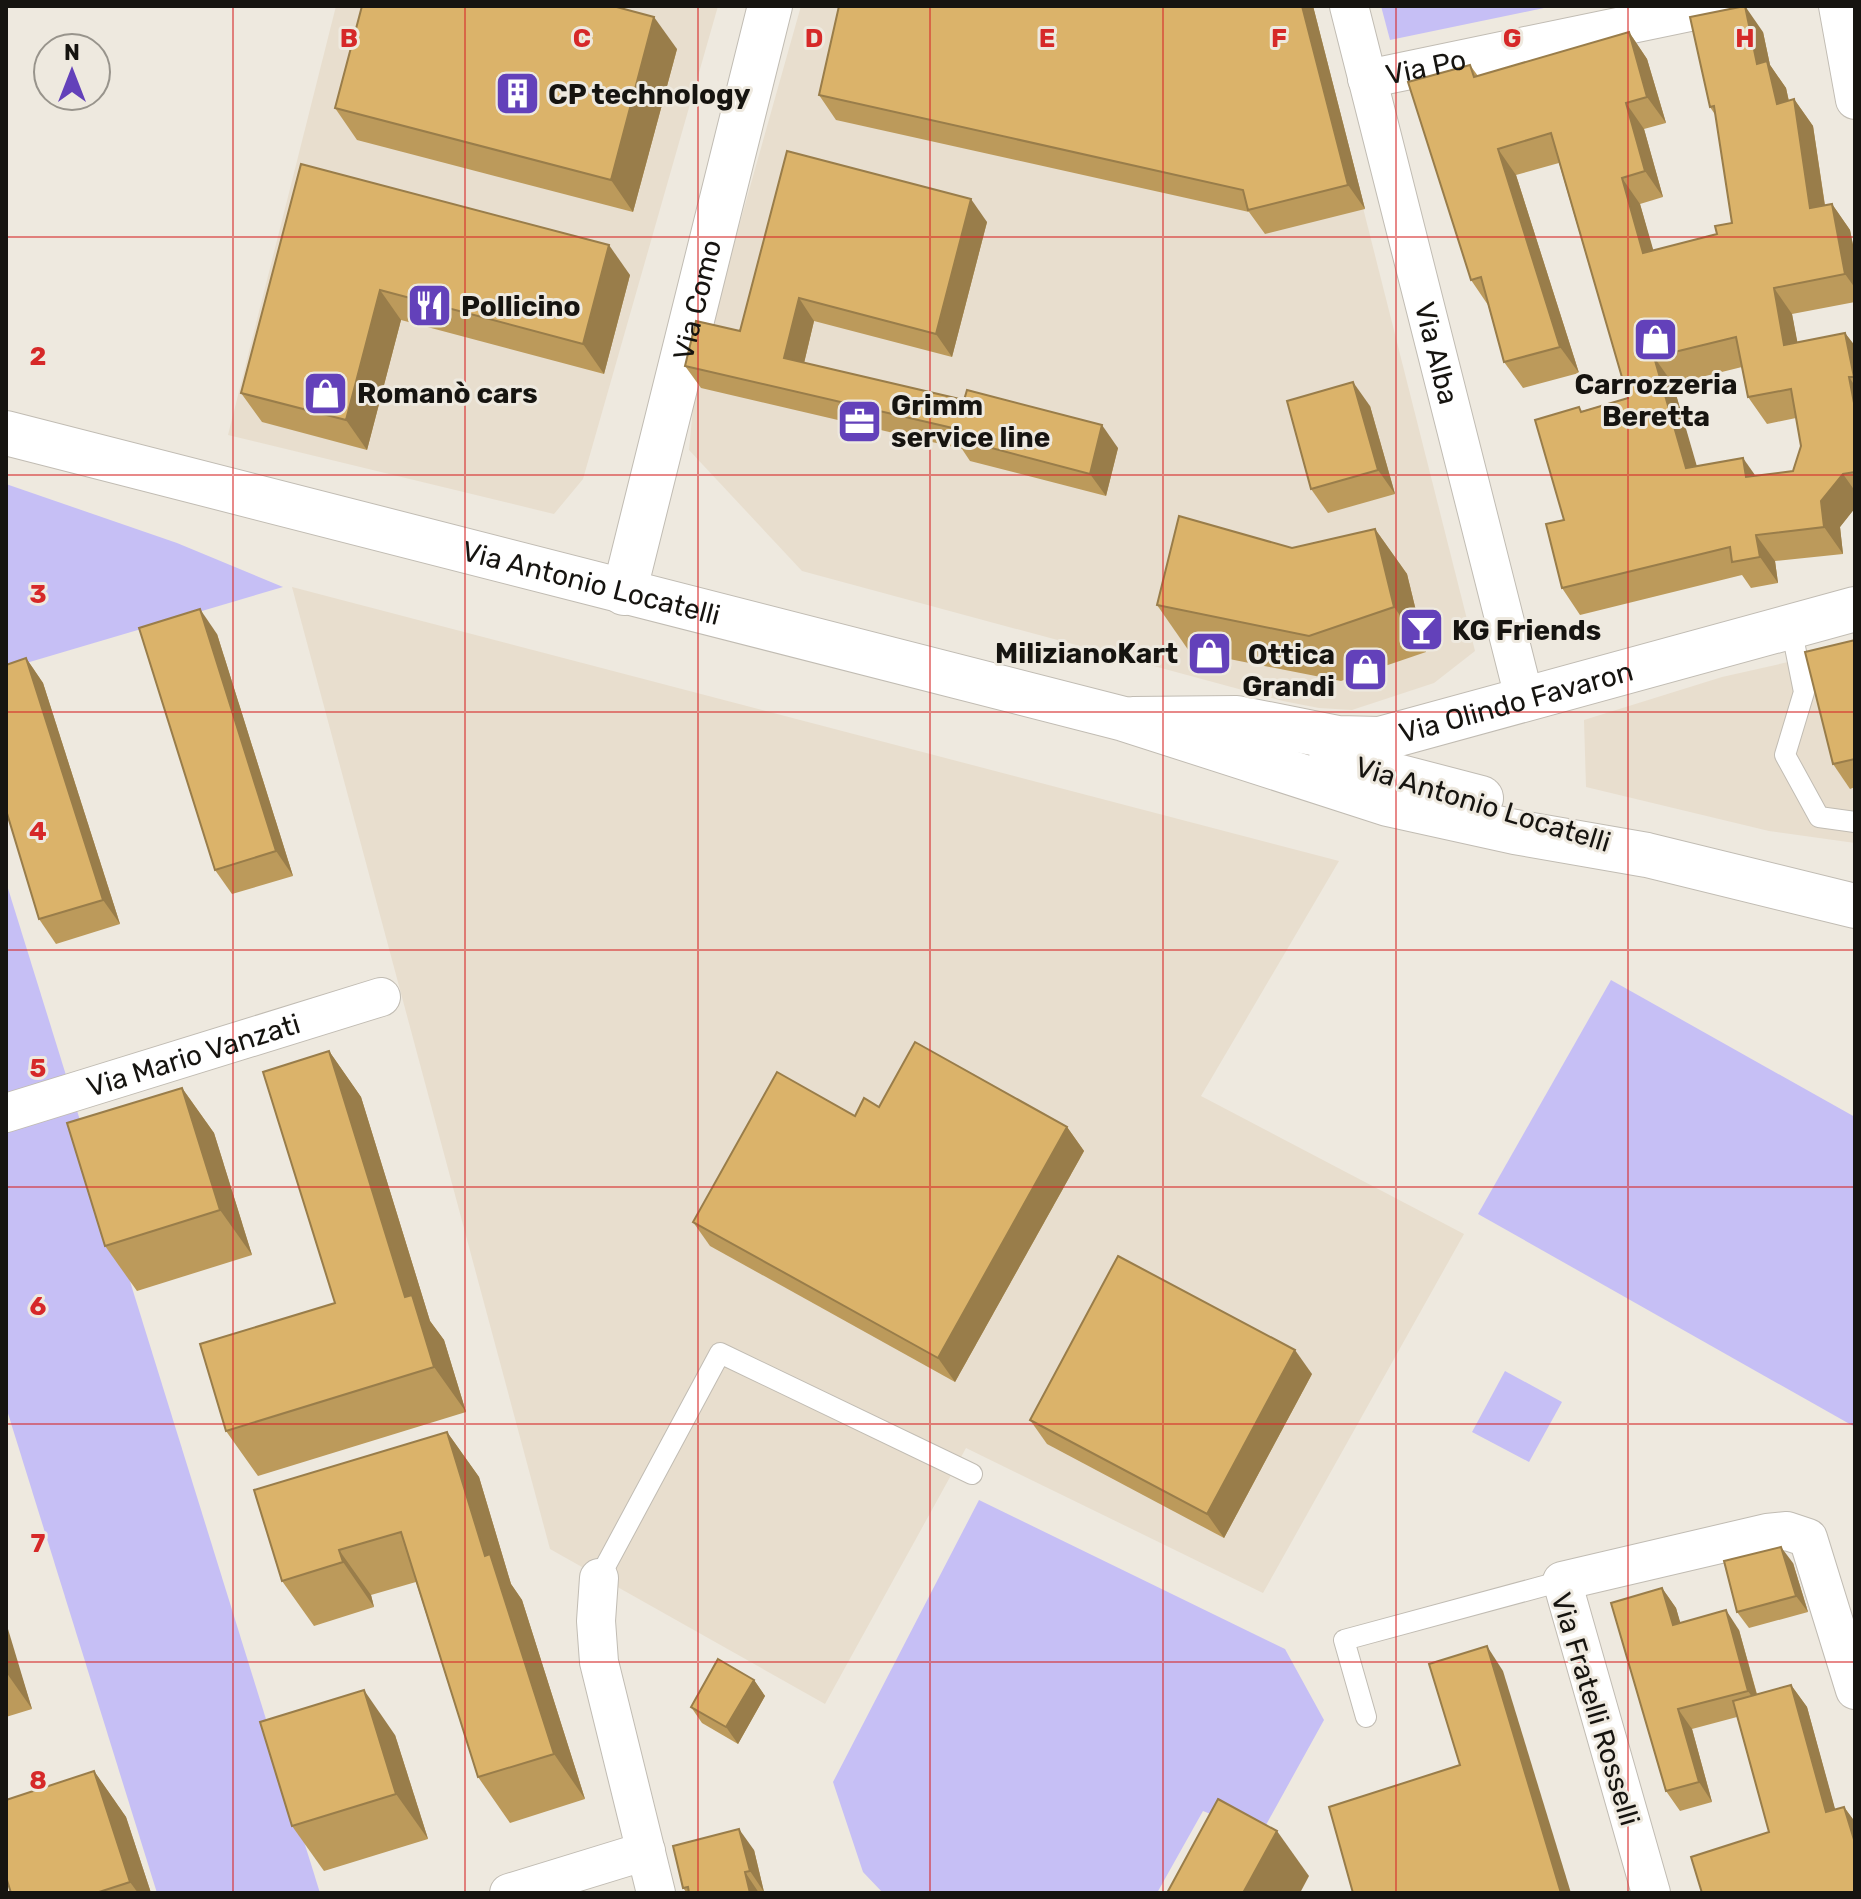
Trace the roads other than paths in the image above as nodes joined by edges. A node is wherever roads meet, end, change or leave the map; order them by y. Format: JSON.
{"nodes":[{"id":1,"x":1349,"y":6,"type":"edge"},
{"id":2,"x":1719,"y":6,"type":"edge"},
{"id":3,"x":1838,"y":6,"type":"edge"},
{"id":4,"x":766,"y":7,"type":"edge"},
{"id":5,"x":1367,"y":79,"type":"junction"},
{"id":6,"x":1855,"y":100,"type":"edge"},
{"id":7,"x":6,"y":433,"type":"edge"},
{"id":8,"x":624,"y":593,"type":"junction"},
{"id":9,"x":1855,"y":609,"type":"edge"},
{"id":10,"x":1791,"y":627,"type":"junction"},
{"id":11,"x":1525,"y":701,"type":"junction"},
{"id":12,"x":1124,"y":719,"type":"junction"},
{"id":13,"x":1855,"y":822,"type":"edge"},
{"id":14,"x":1854,"y":906,"type":"edge"},
{"id":15,"x":381,"y":997,"type":"dead end"},
{"id":16,"x":6,"y":1113,"type":"edge"},
{"id":17,"x":972,"y":1474,"type":"dead end"},
{"id":18,"x":599,"y":1578,"type":"joint"},
{"id":19,"x":1562,"y":1581,"type":"junction"},
{"id":20,"x":1855,"y":1690,"type":"edge"},
{"id":21,"x":1366,"y":1717,"type":"dead end"},
{"id":22,"x":646,"y":1851,"type":"junction"},
{"id":23,"x":509,"y":1893,"type":"edge"},
{"id":24,"x":656,"y":1893,"type":"edge"},
{"id":25,"x":1651,"y":1893,"type":"edge"}],
"edges":[{"from":1,"to":5,"type":"street","name":"Via Alba"},
{"from":2,"to":5,"type":"street","name":"Via Po"},
{"from":3,"to":6,"type":"street"},
{"from":4,"to":8,"type":"main road","name":"Via Como"},
{"from":5,"to":11,"type":"street","name":"Via Alba"},
{"from":7,"to":8,"type":"main road","name":"Via Antonio Locatelli"},
{"from":8,"to":12,"type":"main road","name":"Via Antonio Locatelli"},
{"from":9,"to":10,"type":"main road","name":"Via Olindo Favaron"},
{"from":10,"to":11,"type":"main road","name":"Via Olindo Favaron"},
{"from":10,"to":13,"type":"lane"},
{"from":11,"to":12,"type":"main road","name":"Via Olindo Favaron"},
{"from":12,"to":14,"type":"main road","name":"Via Antonio Locatelli"},
{"from":15,"to":16,"type":"street","name":"Via Mario Vanzati"},
{"from":17,"to":18,"type":"lane"},
{"from":18,"to":22,"type":"street"},
{"from":19,"to":20,"type":"street"},
{"from":19,"to":21,"type":"lane","name":"Via Fratelli Rosselli"},
{"from":19,"to":25,"type":"street","name":"Via Fratelli Rosselli"},
{"from":22,"to":23,"type":"street"},
{"from":22,"to":24,"type":"street"}]}
